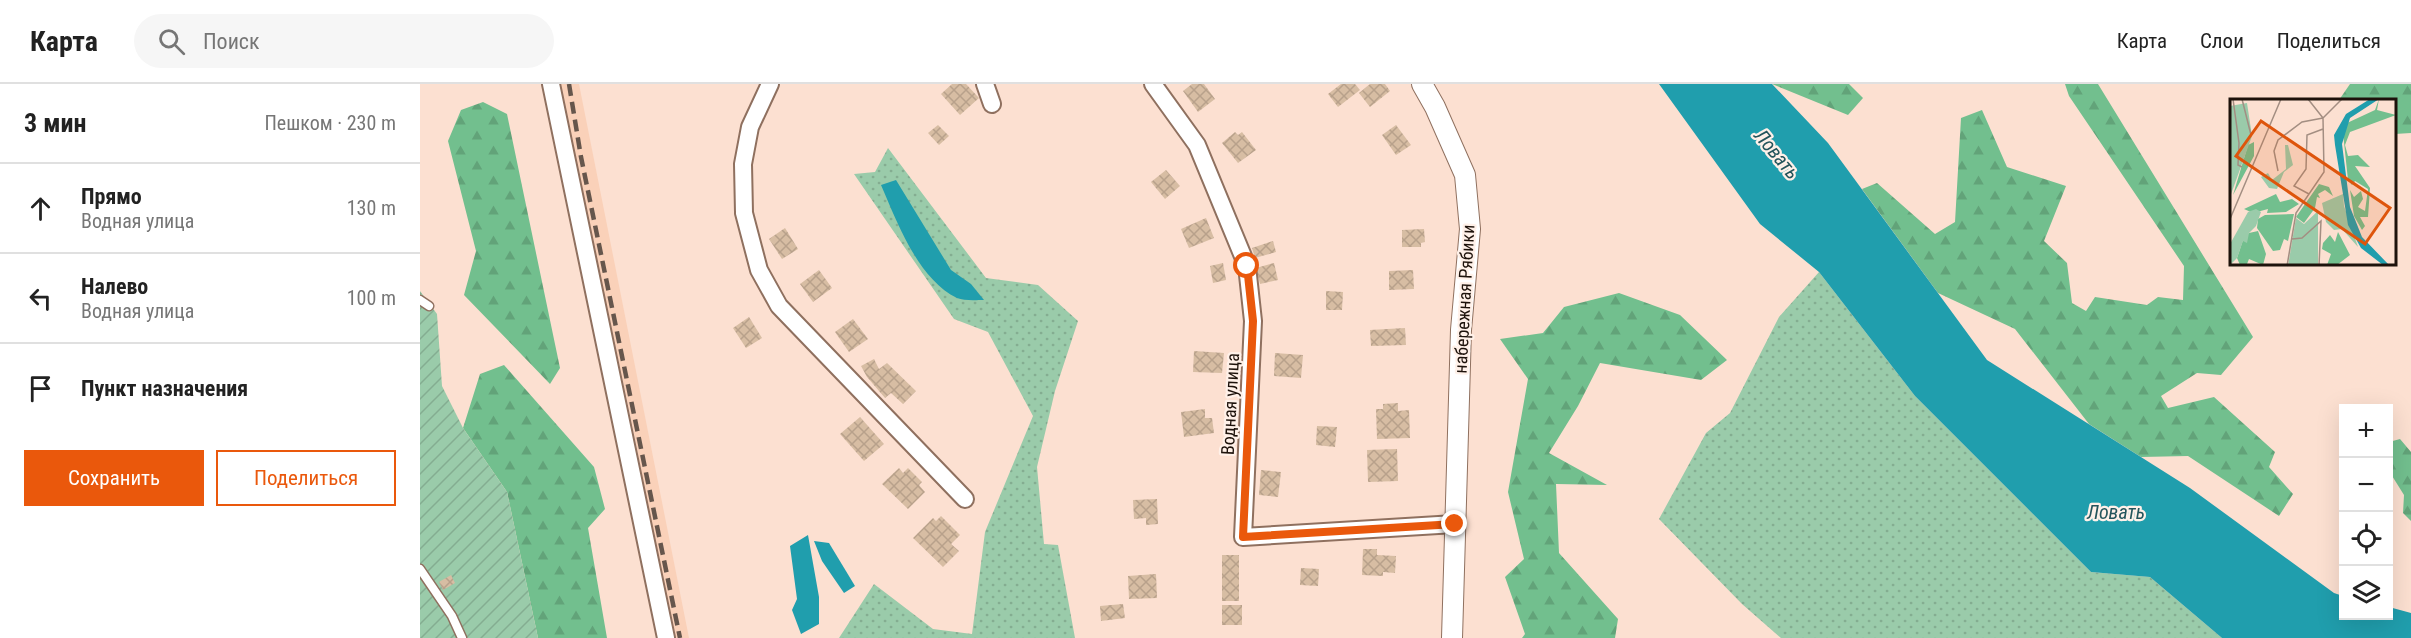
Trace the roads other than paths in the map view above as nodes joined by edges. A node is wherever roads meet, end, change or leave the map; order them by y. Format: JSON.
{"nodes":[{"id":1,"x":551,"y":84,"type":"edge"},
{"id":2,"x":770,"y":84,"type":"edge"},
{"id":3,"x":985,"y":84,"type":"edge"},
{"id":4,"x":1153,"y":84,"type":"edge"},
{"id":5,"x":1422,"y":84,"type":"edge"},
{"id":6,"x":992,"y":104,"type":"dead end"},
{"id":7,"x":420,"y":300,"type":"edge"},
{"id":8,"x":429,"y":306,"type":"dead end"},
{"id":9,"x":965,"y":499,"type":"dead end"},
{"id":10,"x":1455,"y":524,"type":"junction"},
{"id":11,"x":420,"y":569,"type":"edge"},
{"id":12,"x":462,"y":638,"type":"edge"},
{"id":13,"x":666,"y":638,"type":"edge"},
{"id":14,"x":1452,"y":638,"type":"edge"}],
"edges":[{"from":1,"to":13,"type":"street"},
{"from":2,"to":9,"type":"street"},
{"from":3,"to":6,"type":"street"},
{"from":4,"to":10,"type":"street","name":"Водная улица"},
{"from":5,"to":10,"type":"street","name":"набережная Рябики"},
{"from":7,"to":8,"type":"lane"},
{"from":10,"to":14,"type":"street","name":"набережная Рябики"},
{"from":11,"to":12,"type":"lane"}]}
